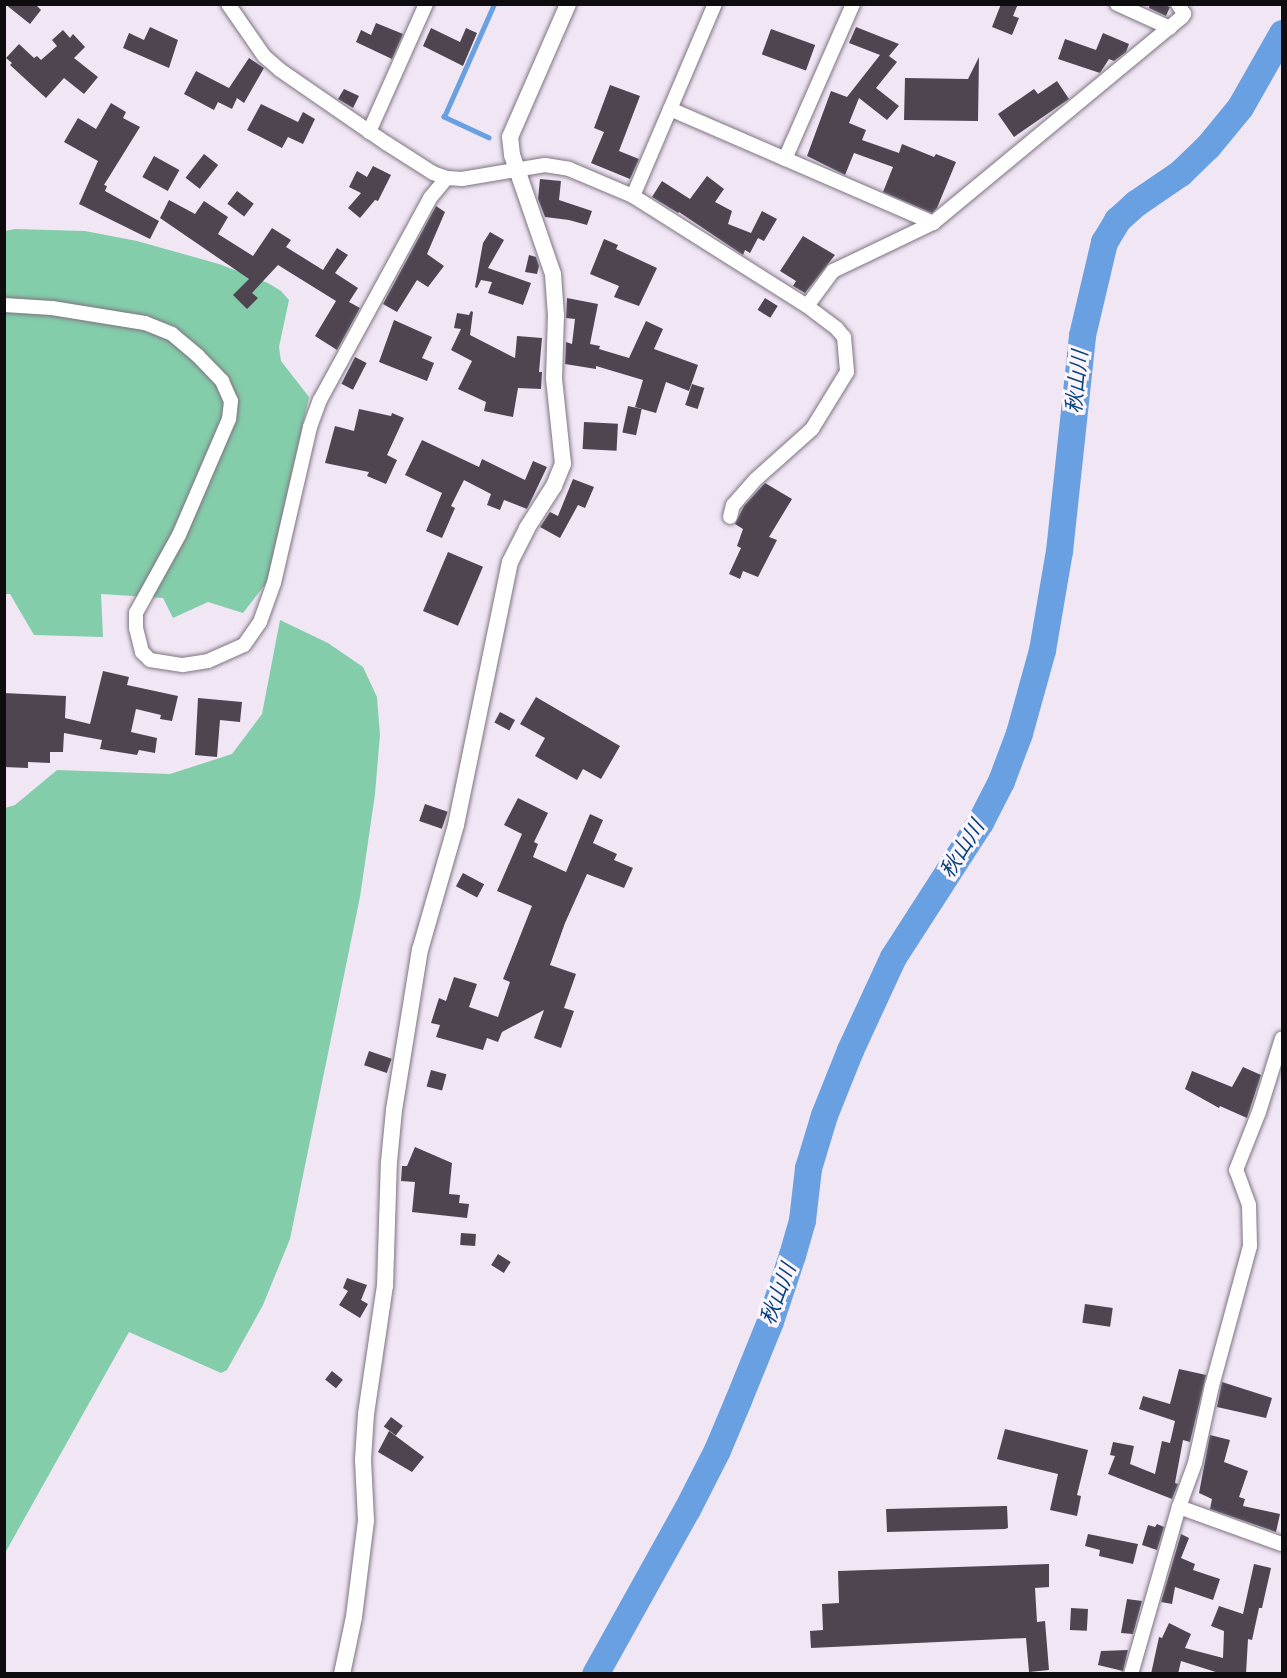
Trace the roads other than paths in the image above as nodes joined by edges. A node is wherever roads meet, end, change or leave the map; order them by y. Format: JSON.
{"nodes":[{"id":1,"x":228,"y":4,"type":"edge"},
{"id":2,"x":426,"y":4,"type":"edge"},
{"id":3,"x":568,"y":4,"type":"edge"},
{"id":4,"x":715,"y":4,"type":"edge"},
{"id":5,"x":853,"y":4,"type":"edge"},
{"id":6,"x":1116,"y":4,"type":"edge"},
{"id":7,"x":1178,"y":4,"type":"edge"},
{"id":8,"x":1170,"y":28,"type":"junction"},
{"id":9,"x":670,"y":108,"type":"junction"},
{"id":10,"x":369,"y":132,"type":"junction"},
{"id":11,"x":785,"y":159,"type":"junction"},
{"id":12,"x":516,"y":168,"type":"junction"},
{"id":13,"x":447,"y":178,"type":"junction"},
{"id":14,"x":633,"y":196,"type":"junction"},
{"id":15,"x":933,"y":224,"type":"junction"},
{"id":16,"x":4,"y":305,"type":"edge"},
{"id":17,"x":807,"y":306,"type":"junction"},
{"id":18,"x":730,"y":517,"type":"dead end"},
{"id":19,"x":1282,"y":1038,"type":"edge"},
{"id":20,"x":1179,"y":1508,"type":"junction"},
{"id":21,"x":1282,"y":1544,"type":"edge"},
{"id":22,"x":342,"y":1674,"type":"edge"},
{"id":23,"x":1131,"y":1674,"type":"edge"}],
"edges":[{"from":1,"to":10,"type":"street"},
{"from":2,"to":10,"type":"street"},
{"from":3,"to":12,"type":"street"},
{"from":4,"to":9,"type":"street"},
{"from":5,"to":11,"type":"street"},
{"from":6,"to":8,"type":"street"},
{"from":7,"to":8,"type":"street"},
{"from":8,"to":15,"type":"street"},
{"from":9,"to":11,"type":"street"},
{"from":9,"to":14,"type":"street"},
{"from":10,"to":13,"type":"street"},
{"from":11,"to":15,"type":"street"},
{"from":12,"to":13,"type":"street"},
{"from":12,"to":14,"type":"street"},
{"from":12,"to":22,"type":"street"},
{"from":13,"to":16,"type":"street"},
{"from":14,"to":17,"type":"street"},
{"from":15,"to":17,"type":"street"},
{"from":17,"to":18,"type":"street"},
{"from":19,"to":20,"type":"street"},
{"from":20,"to":21,"type":"street"},
{"from":20,"to":23,"type":"street"}]}
